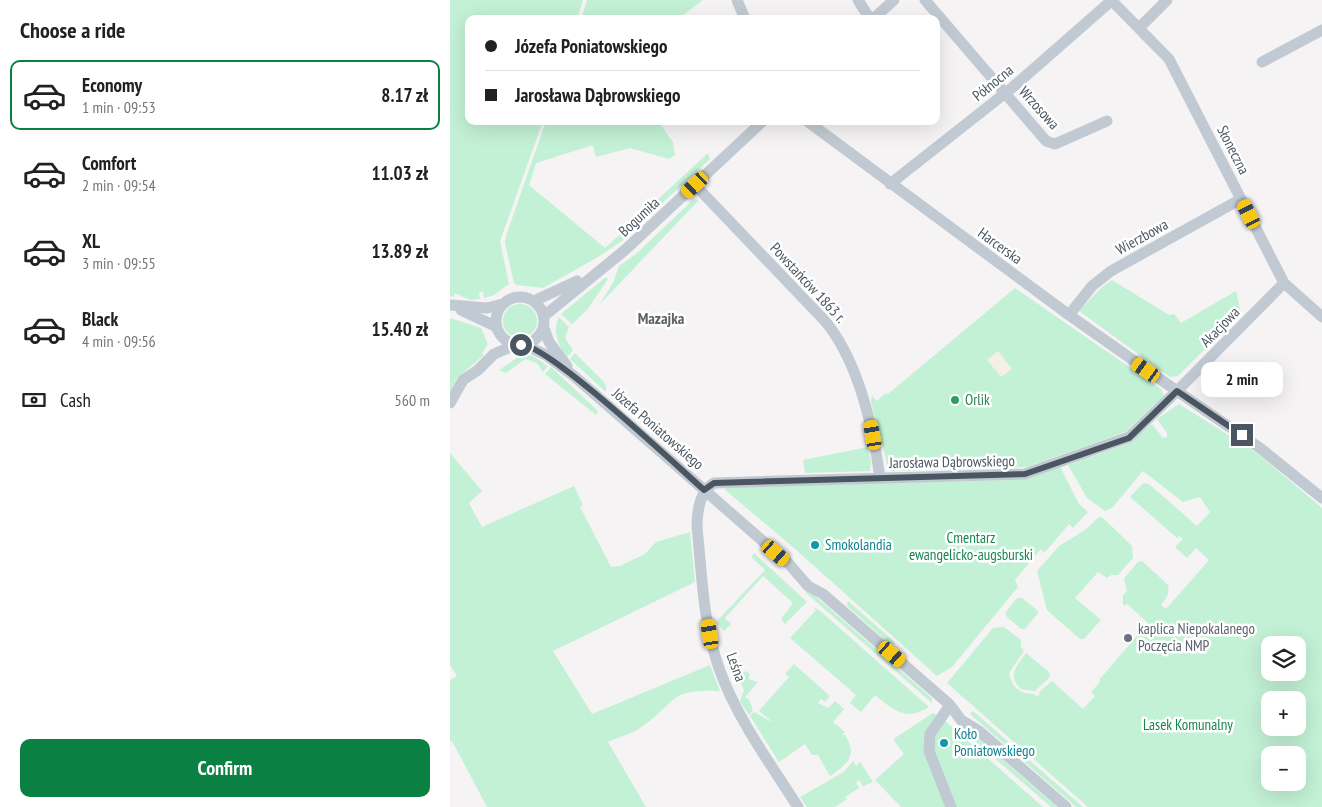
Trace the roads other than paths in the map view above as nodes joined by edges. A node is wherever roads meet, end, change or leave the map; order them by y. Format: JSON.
{"nodes":[{"id":1,"x":737,"y":0,"type":"edge"},
{"id":2,"x":858,"y":0,"type":"edge"},
{"id":3,"x":894,"y":0,"type":"edge"},
{"id":4,"x":926,"y":0,"type":"edge"},
{"id":5,"x":1111,"y":0,"type":"edge"},
{"id":6,"x":1167,"y":0,"type":"edge"},
{"id":7,"x":743,"y":15,"type":"edge"},
{"id":8,"x":869,"y":15,"type":"edge"},
{"id":9,"x":877,"y":15,"type":"edge"},
{"id":10,"x":939,"y":15,"type":"edge"},
{"id":11,"x":940,"y":16,"type":"edge"},
{"id":12,"x":1139,"y":28,"type":"junction"},
{"id":13,"x":1322,"y":30,"type":"edge"},
{"id":14,"x":1262,"y":62,"type":"dead end"},
{"id":15,"x":1005,"y":93,"type":"junction"},
{"id":16,"x":1107,"y":121,"type":"dead end"},
{"id":17,"x":759,"y":125,"type":"edge"},
{"id":18,"x":812,"y":125,"type":"edge"},
{"id":19,"x":890,"y":184,"type":"junction"},
{"id":20,"x":695,"y":185,"type":"junction"},
{"id":21,"x":1242,"y":199,"type":"junction"},
{"id":22,"x":599,"y":270,"type":"junction"},
{"id":23,"x":1284,"y":283,"type":"junction"},
{"id":24,"x":534,"y":300,"type":"junction"},
{"id":25,"x":502,"y":304,"type":"junction"},
{"id":26,"x":450,"y":305,"type":"edge"},
{"id":27,"x":1069,"y":315,"type":"junction"},
{"id":28,"x":544,"y":316,"type":"junction"},
{"id":29,"x":1322,"y":317,"type":"edge"},
{"id":30,"x":544,"y":328,"type":"junction"},
{"id":31,"x":498,"y":330,"type":"junction"},
{"id":32,"x":520,"y":345,"type":"junction"},
{"id":33,"x":494,"y":354,"type":"junction"},
{"id":34,"x":574,"y":376,"type":"junction"},
{"id":35,"x":1177,"y":391,"type":"junction"},
{"id":36,"x":450,"y":403,"type":"edge"},
{"id":37,"x":880,"y":478,"type":"junction"},
{"id":38,"x":704,"y":490,"type":"junction"},
{"id":39,"x":1322,"y":498,"type":"edge"},
{"id":40,"x":950,"y":705,"type":"junction"},
{"id":41,"x":798,"y":807,"type":"edge"},
{"id":42,"x":951,"y":807,"type":"edge"},
{"id":43,"x":1066,"y":807,"type":"edge"}],
"edges":[{"from":1,"to":7,"type":"street"},
{"from":2,"to":8,"type":"street"},
{"from":3,"to":9,"type":"street"},
{"from":4,"to":10,"type":"street","name":"Wrzosowa"},
{"from":5,"to":12,"type":"street","name":"Słoneczna"},
{"from":5,"to":15,"type":"street","name":"Północna"},
{"from":6,"to":12,"type":"street"},
{"from":11,"to":15,"type":"street","name":"Wrzosowa"},
{"from":12,"to":21,"type":"street","name":"Słoneczna"},
{"from":13,"to":14,"type":"street"},
{"from":15,"to":16,"type":"street","name":"Wrzosowa"},
{"from":15,"to":19,"type":"street","name":"Północna"},
{"from":17,"to":20,"type":"street","name":"Bogumiła"},
{"from":18,"to":19,"type":"street","name":"Harcerska"},
{"from":19,"to":27,"type":"street","name":"Harcerska"},
{"from":20,"to":22,"type":"street","name":"Bogumiła"},
{"from":20,"to":37,"type":"street","name":"Powstańców 1863 r."},
{"from":21,"to":23,"type":"street","name":"Słoneczna"},
{"from":21,"to":27,"type":"street","name":"Wierzbowa"},
{"from":22,"to":24,"type":"street","name":"Bogumiła"},
{"from":22,"to":28,"type":"street","name":"Bogumiła"},
{"from":23,"to":29,"type":"street","name":"Słoneczna"},
{"from":23,"to":35,"type":"street","name":"Akacjowa"},
{"from":24,"to":25,"type":"street"},
{"from":24,"to":28,"type":"street"},
{"from":25,"to":26,"type":"street"},
{"from":25,"to":31,"type":"street"},
{"from":26,"to":31,"type":"street"},
{"from":27,"to":35,"type":"street","name":"Harcerska"},
{"from":28,"to":30,"type":"street"},
{"from":30,"to":32,"type":"street"},
{"from":30,"to":34,"type":"street","name":"Józefa Poniatowskiego"},
{"from":31,"to":32,"type":"street"},
{"from":31,"to":33,"type":"street"},
{"from":32,"to":33,"type":"street"},
{"from":32,"to":34,"type":"street","name":"Józefa Poniatowskiego"},
{"from":33,"to":36,"type":"street"},
{"from":34,"to":38,"type":"street","name":"Józefa Poniatowskiego"},
{"from":35,"to":37,"type":"street","name":"Jarosława Dąbrowskiego"},
{"from":35,"to":39,"type":"street"},
{"from":37,"to":38,"type":"street","name":"Jarosława Dąbrowskiego"},
{"from":38,"to":40,"type":"street","name":"Józefa Poniatowskiego"},
{"from":38,"to":41,"type":"street","name":"Leśna"},
{"from":40,"to":42,"type":"street"},
{"from":40,"to":43,"type":"street","name":"Józefa Poniatowskiego"}]}
